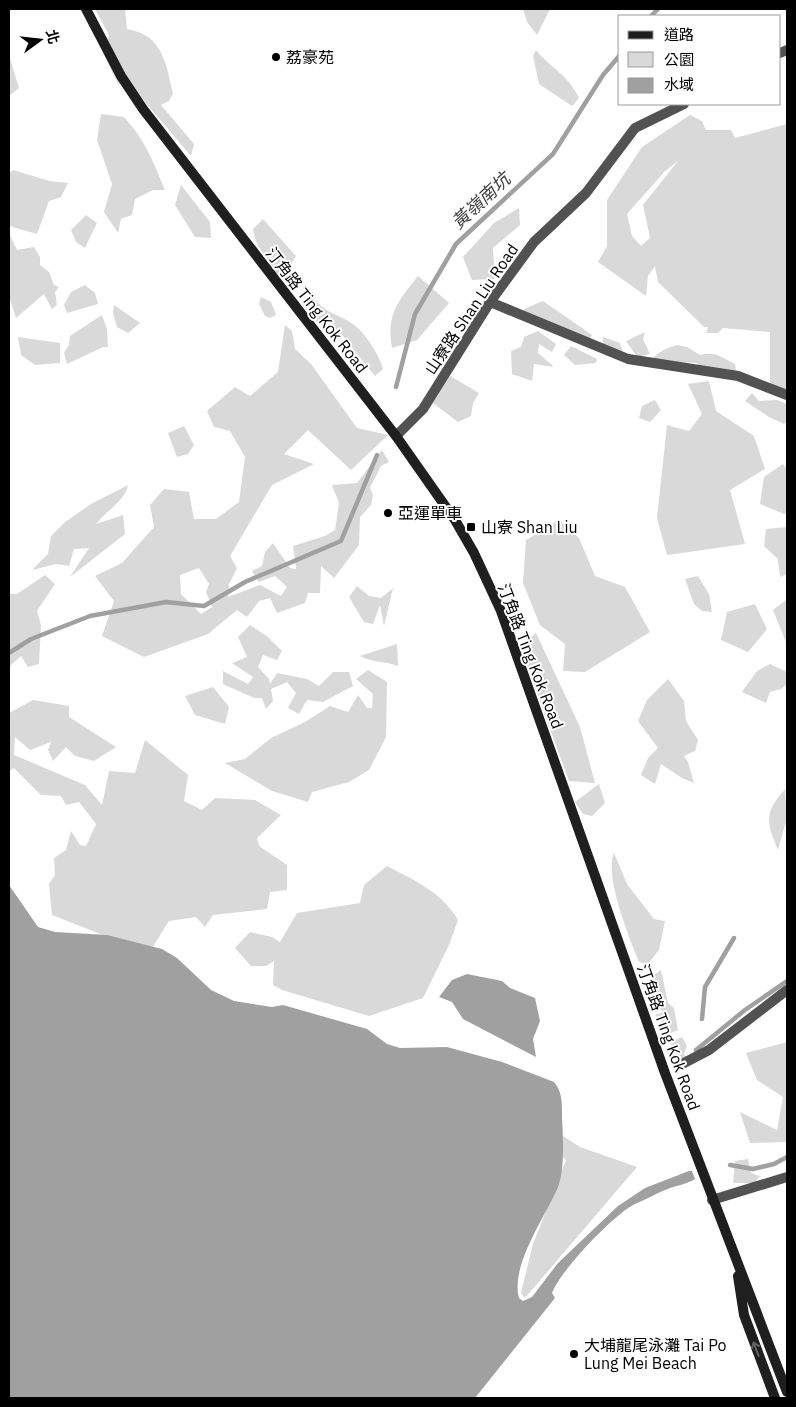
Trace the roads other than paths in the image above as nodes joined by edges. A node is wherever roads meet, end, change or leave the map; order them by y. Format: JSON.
{"nodes":[{"id":1,"x":86,"y":9,"type":"edge"},
{"id":2,"x":682,"y":105,"type":"edge"},
{"id":3,"x":490,"y":302,"type":"junction"},
{"id":4,"x":787,"y":395,"type":"edge"},
{"id":5,"x":396,"y":436,"type":"junction"},
{"id":6,"x":787,"y":990,"type":"edge"},
{"id":7,"x":684,"y":1063,"type":"dead end"},
{"id":8,"x":787,"y":1177,"type":"edge"},
{"id":9,"x":712,"y":1200,"type":"junction"},
{"id":10,"x":735,"y":1258,"type":"junction"},
{"id":11,"x":787,"y":1391,"type":"edge"},
{"id":12,"x":775,"y":1398,"type":"edge"}],
"edges":[{"from":1,"to":5,"type":"main road","name":"汀角路 Ting Kok Road"},
{"from":2,"to":3,"type":"street","name":"山寮路 Shan Liu Road"},
{"from":3,"to":4,"type":"street"},
{"from":3,"to":5,"type":"street","name":"山寮路 Shan Liu Road"},
{"from":5,"to":9,"type":"main road","name":"汀角路 Ting Kok Road"},
{"from":6,"to":7,"type":"street"},
{"from":8,"to":9,"type":"street"},
{"from":9,"to":10,"type":"main road","name":"汀角路 Ting Kok Road"},
{"from":10,"to":11,"type":"main road","name":"汀角路 Ting Kok Road"},
{"from":12,"to":10,"type":"main road","name":"汀角路 Ting Kok Road","one_way":true}]}
